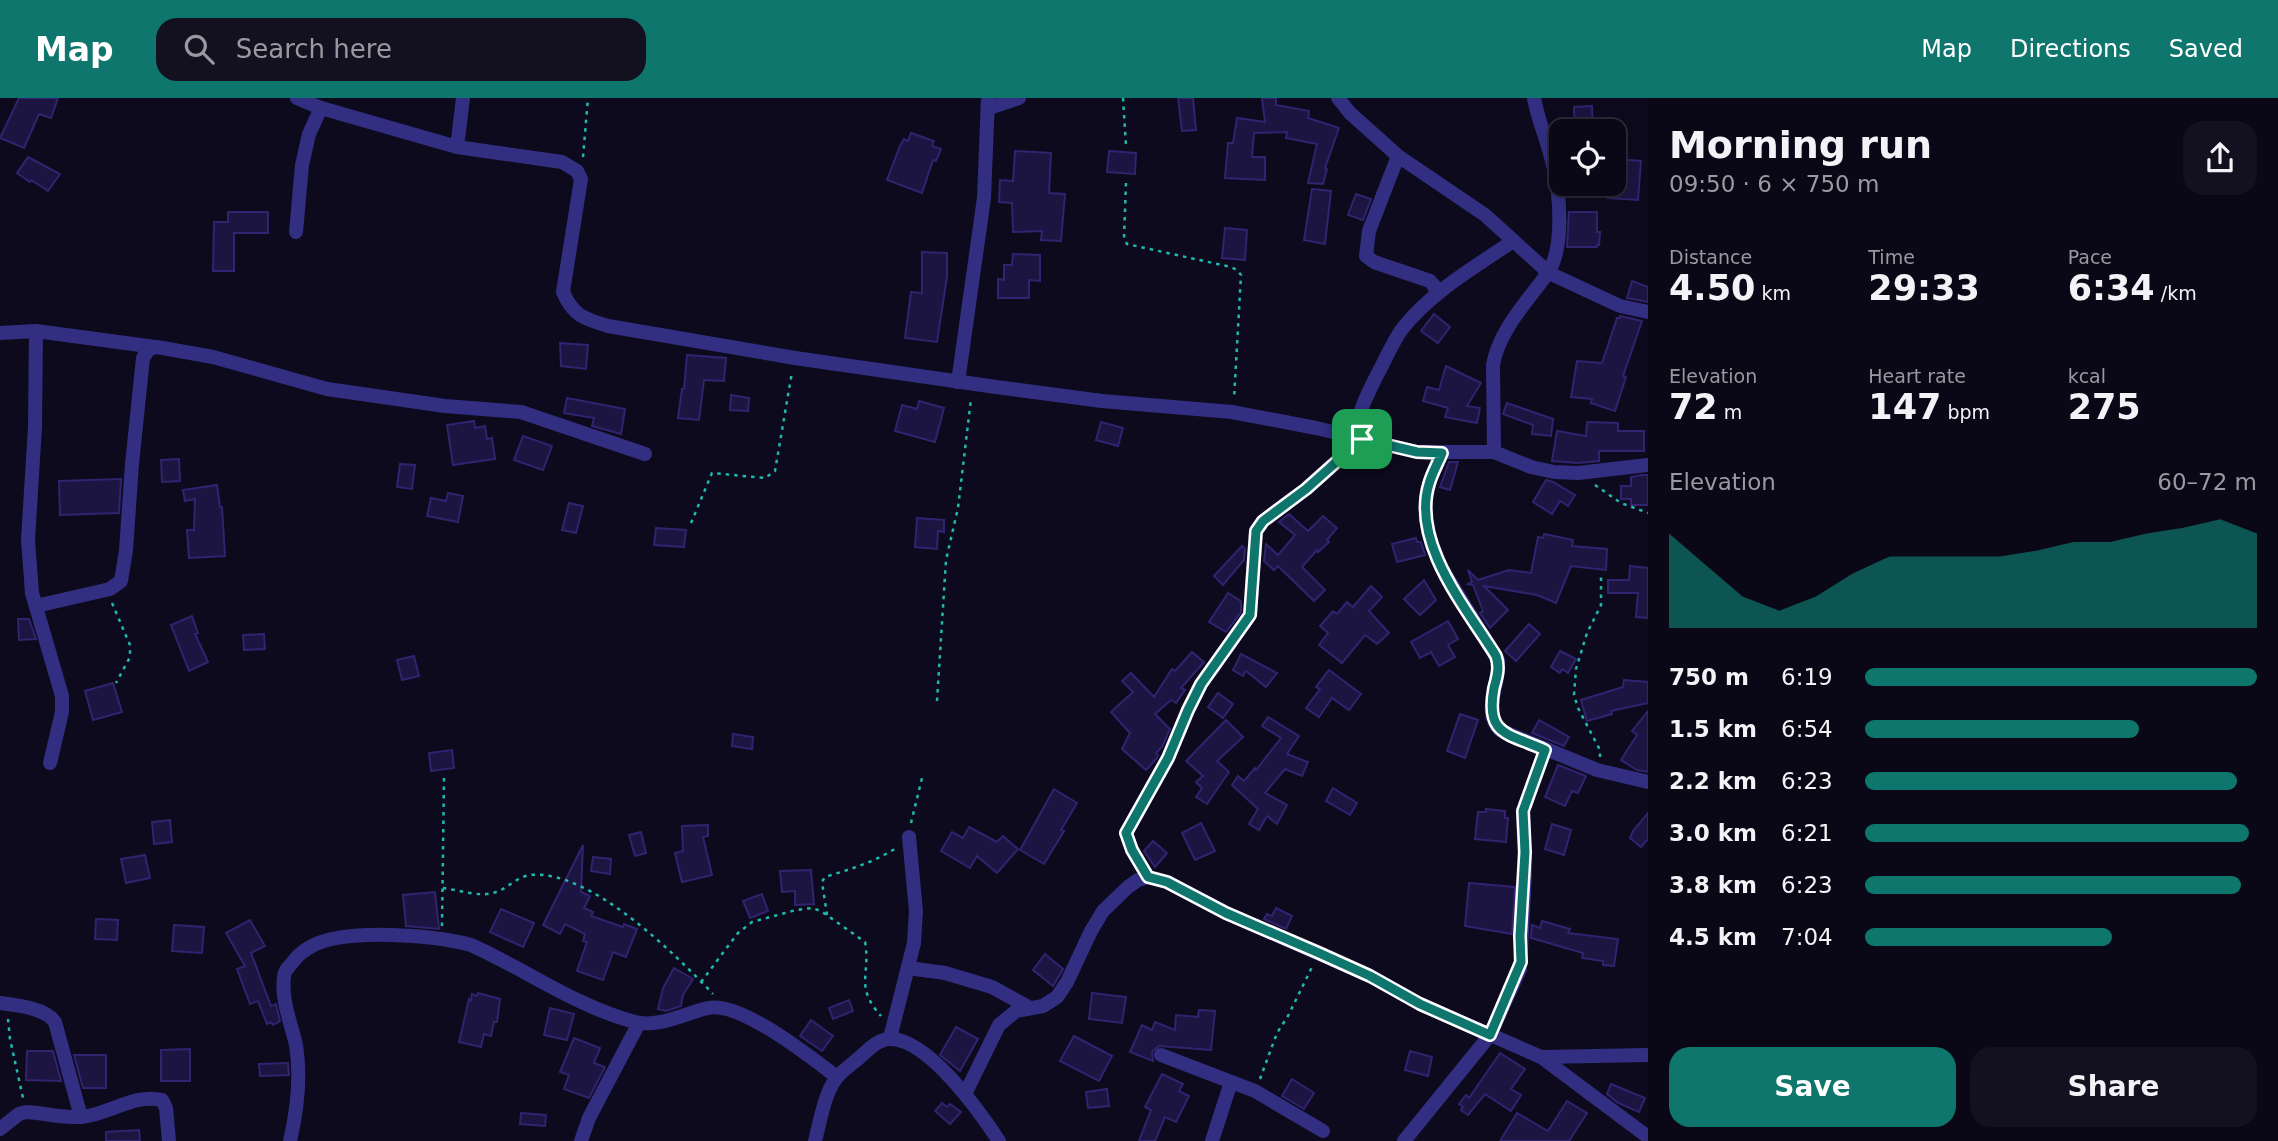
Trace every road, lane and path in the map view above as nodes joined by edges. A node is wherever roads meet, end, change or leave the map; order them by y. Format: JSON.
{"nodes":[{"id":1,"x":297,"y":98,"type":"edge"},
{"id":2,"x":463,"y":98,"type":"edge"},
{"id":3,"x":588,"y":98,"type":"edge"},
{"id":4,"x":1019,"y":98,"type":"edge"},
{"id":5,"x":1123,"y":98,"type":"edge"},
{"id":6,"x":1338,"y":98,"type":"edge"},
{"id":7,"x":1534,"y":98,"type":"edge"},
{"id":8,"x":988,"y":103,"type":"edge"},
{"id":9,"x":321,"y":108,"type":"junction"},
{"id":10,"x":1126,"y":146,"type":"dead end"},
{"id":11,"x":457,"y":147,"type":"junction"},
{"id":12,"x":1398,"y":156,"type":"junction"},
{"id":13,"x":581,"y":179,"type":"junction"},
{"id":14,"x":1126,"y":183,"type":"dead end"},
{"id":15,"x":296,"y":232,"type":"dead end"},
{"id":16,"x":1513,"y":241,"type":"junction"},
{"id":17,"x":1549,"y":273,"type":"junction"},
{"id":18,"x":1436,"y":295,"type":"junction"},
{"id":19,"x":1648,"y":312,"type":"edge"},
{"id":20,"x":36,"y":331,"type":"junction"},
{"id":21,"x":0,"y":333,"type":"edge"},
{"id":22,"x":156,"y":347,"type":"junction"},
{"id":23,"x":795,"y":358,"type":"junction"},
{"id":24,"x":965,"y":383,"type":"junction"},
{"id":25,"x":1232,"y":412,"type":"junction"},
{"id":26,"x":1358,"y":439,"type":"junction"},
{"id":27,"x":1494,"y":452,"type":"junction"},
{"id":28,"x":1442,"y":453,"type":"junction"},
{"id":29,"x":645,"y":454,"type":"dead end"},
{"id":30,"x":1648,"y":465,"type":"edge"},
{"id":31,"x":1578,"y":473,"type":"junction"},
{"id":32,"x":1648,"y":513,"type":"edge"},
{"id":33,"x":691,"y":523,"type":"dead end"},
{"id":34,"x":1601,"y":575,"type":"dead end"},
{"id":35,"x":106,"y":590,"type":"junction"},
{"id":36,"x":36,"y":606,"type":"junction"},
{"id":37,"x":116,"y":683,"type":"dead end"},
{"id":38,"x":937,"y":701,"type":"dead end"},
{"id":39,"x":1545,"y":750,"type":"junction"},
{"id":40,"x":50,"y":763,"type":"dead end"},
{"id":41,"x":1597,"y":770,"type":"junction"},
{"id":42,"x":444,"y":776,"type":"dead end"},
{"id":43,"x":922,"y":779,"type":"dead end"},
{"id":44,"x":1648,"y":782,"type":"edge"},
{"id":45,"x":909,"y":837,"type":"junction"},
{"id":46,"x":1148,"y":877,"type":"junction"},
{"id":47,"x":443,"y":888,"type":"junction"},
{"id":48,"x":827,"y":915,"type":"junction"},
{"id":49,"x":441,"y":939,"type":"junction"},
{"id":50,"x":1319,"y":953,"type":"junction"},
{"id":51,"x":908,"y":968,"type":"junction"},
{"id":52,"x":701,"y":982,"type":"junction"},
{"id":53,"x":3,"y":1004,"type":"edge"},
{"id":54,"x":725,"y":1007,"type":"junction"},
{"id":55,"x":1030,"y":1008,"type":"junction"},
{"id":56,"x":639,"y":1023,"type":"junction"},
{"id":57,"x":891,"y":1033,"type":"junction"},
{"id":58,"x":1490,"y":1035,"type":"junction"},
{"id":59,"x":1161,"y":1055,"type":"dead end"},
{"id":60,"x":1648,"y":1055,"type":"edge"},
{"id":61,"x":1541,"y":1057,"type":"junction"},
{"id":62,"x":837,"y":1077,"type":"junction"},
{"id":63,"x":1231,"y":1082,"type":"junction"},
{"id":64,"x":1255,"y":1091,"type":"junction"},
{"id":65,"x":965,"y":1092,"type":"junction"},
{"id":66,"x":26,"y":1112,"type":"junction"},
{"id":67,"x":81,"y":1116,"type":"junction"},
{"id":68,"x":0,"y":1129,"type":"edge"},
{"id":69,"x":1323,"y":1131,"type":"dead end"},
{"id":70,"x":1648,"y":1137,"type":"edge"},
{"id":71,"x":169,"y":1141,"type":"edge"},
{"id":72,"x":290,"y":1141,"type":"edge"},
{"id":73,"x":581,"y":1141,"type":"edge"},
{"id":74,"x":815,"y":1141,"type":"edge"},
{"id":75,"x":999,"y":1141,"type":"edge"},
{"id":76,"x":1212,"y":1141,"type":"edge"},
{"id":77,"x":1404,"y":1141,"type":"edge"}],
"edges":[{"from":1,"to":9,"type":"street"},
{"from":2,"to":11,"type":"street"},
{"from":3,"to":13,"type":"path"},
{"from":4,"to":8,"type":"street"},
{"from":5,"to":10,"type":"path"},
{"from":6,"to":12,"type":"street"},
{"from":7,"to":17,"type":"street"},
{"from":8,"to":24,"type":"street"},
{"from":9,"to":11,"type":"street"},
{"from":9,"to":15,"type":"street"},
{"from":11,"to":13,"type":"street"},
{"from":12,"to":16,"type":"street"},
{"from":12,"to":18,"type":"street"},
{"from":13,"to":23,"type":"street"},
{"from":14,"to":25,"type":"path"},
{"from":16,"to":17,"type":"street"},
{"from":16,"to":18,"type":"street"},
{"from":17,"to":19,"type":"street"},
{"from":17,"to":27,"type":"street"},
{"from":18,"to":26,"type":"street"},
{"from":20,"to":21,"type":"street"},
{"from":20,"to":22,"type":"street"},
{"from":20,"to":36,"type":"street"},
{"from":22,"to":29,"type":"street"},
{"from":22,"to":35,"type":"street"},
{"from":23,"to":24,"type":"street"},
{"from":23,"to":33,"type":"path"},
{"from":24,"to":25,"type":"street"},
{"from":24,"to":38,"type":"path"},
{"from":25,"to":26,"type":"street"},
{"from":26,"to":28,"type":"street"},
{"from":26,"to":46,"type":"street"},
{"from":27,"to":28,"type":"street"},
{"from":27,"to":31,"type":"street"},
{"from":28,"to":39,"type":"street"},
{"from":30,"to":31,"type":"street"},
{"from":31,"to":32,"type":"path"},
{"from":34,"to":41,"type":"path"},
{"from":35,"to":36,"type":"street"},
{"from":35,"to":37,"type":"path"},
{"from":36,"to":40,"type":"street"},
{"from":39,"to":41,"type":"street"},
{"from":39,"to":58,"type":"street"},
{"from":41,"to":44,"type":"street"},
{"from":42,"to":47,"type":"path"},
{"from":43,"to":45,"type":"path"},
{"from":45,"to":48,"type":"path"},
{"from":45,"to":51,"type":"street"},
{"from":46,"to":50,"type":"street"},
{"from":46,"to":55,"type":"street"},
{"from":47,"to":49,"type":"path"},
{"from":47,"to":52,"type":"path"},
{"from":48,"to":52,"type":"path"},
{"from":48,"to":57,"type":"path"},
{"from":49,"to":56,"type":"street"},
{"from":49,"to":72,"type":"street"},
{"from":50,"to":58,"type":"street"},
{"from":50,"to":64,"type":"path"},
{"from":51,"to":55,"type":"street"},
{"from":51,"to":57,"type":"street"},
{"from":52,"to":54,"type":"path"},
{"from":53,"to":66,"type":"path"},
{"from":53,"to":67,"type":"street"},
{"from":54,"to":56,"type":"street"},
{"from":54,"to":62,"type":"street"},
{"from":55,"to":65,"type":"street"},
{"from":56,"to":73,"type":"street"},
{"from":57,"to":62,"type":"street"},
{"from":57,"to":65,"type":"street"},
{"from":58,"to":61,"type":"street"},
{"from":58,"to":77,"type":"street"},
{"from":59,"to":63,"type":"street"},
{"from":60,"to":61,"type":"street"},
{"from":61,"to":70,"type":"street"},
{"from":62,"to":74,"type":"street"},
{"from":63,"to":64,"type":"street"},
{"from":63,"to":76,"type":"street"},
{"from":64,"to":69,"type":"street"},
{"from":65,"to":75,"type":"street"},
{"from":66,"to":67,"type":"street"},
{"from":66,"to":68,"type":"street"},
{"from":67,"to":71,"type":"street"}]}
